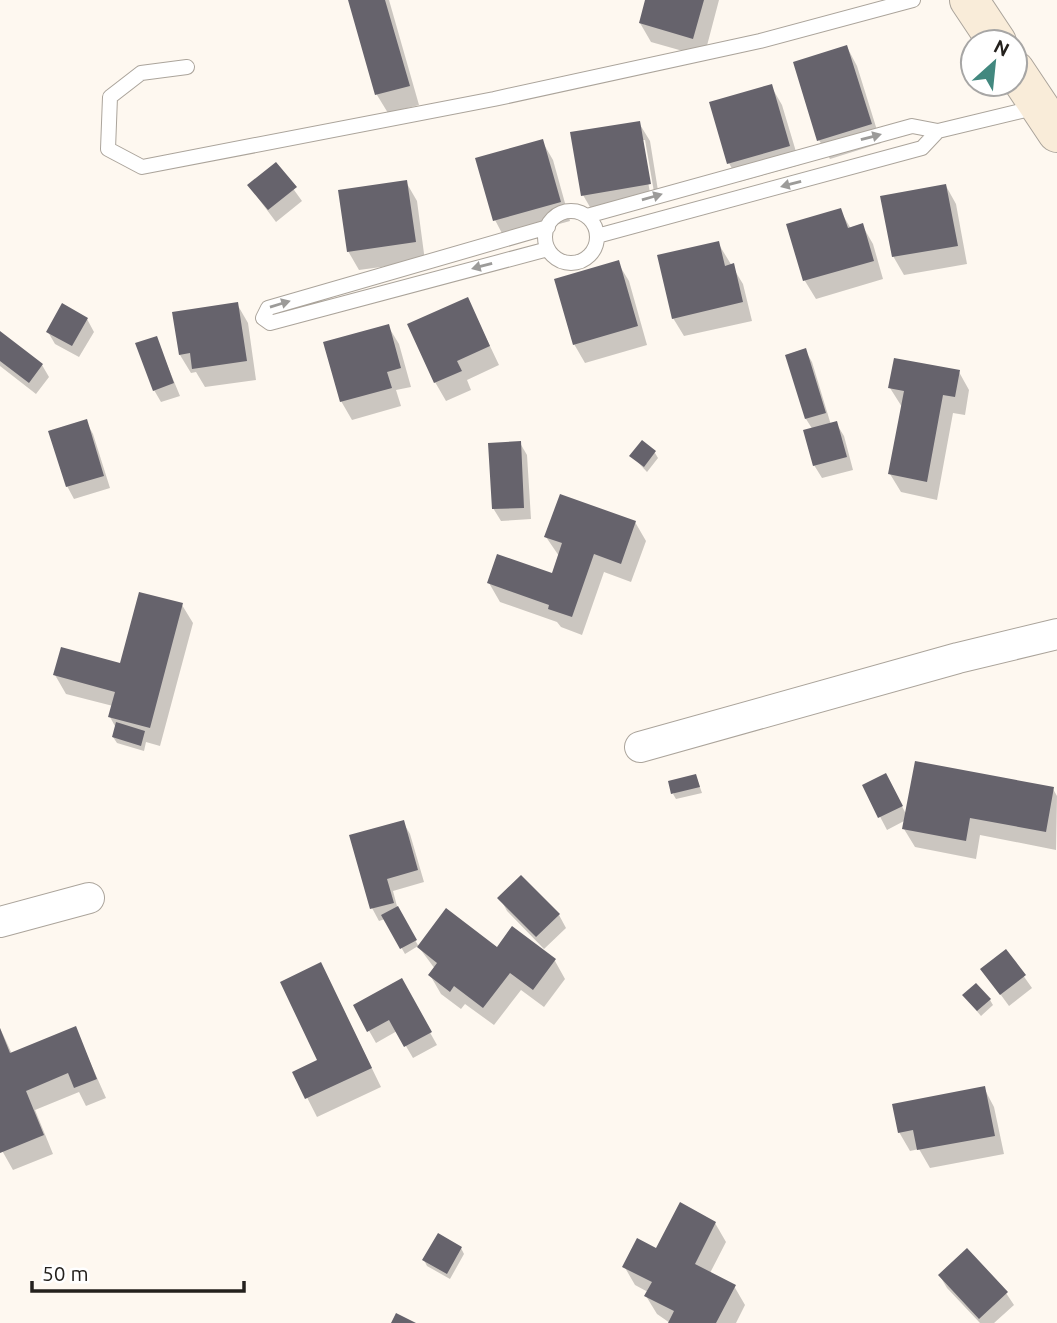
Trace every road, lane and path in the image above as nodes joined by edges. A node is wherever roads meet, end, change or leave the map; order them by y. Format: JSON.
{"nodes":[{"id":1,"x":913,"y":0,"type":"edge"},
{"id":2,"x":969,"y":0,"type":"edge"},
{"id":3,"x":987,"y":28,"type":"edge"},
{"id":4,"x":187,"y":67,"type":"dead end"},
{"id":5,"x":1029,"y":91,"type":"edge"},
{"id":6,"x":1048,"y":120,"type":"edge"},
{"id":7,"x":938,"y":131,"type":"junction"},
{"id":8,"x":587,"y":216,"type":"junction"},
{"id":9,"x":548,"y":227,"type":"junction"},
{"id":10,"x":597,"y":236,"type":"junction"},
{"id":11,"x":548,"y":249,"type":"junction"},
{"id":12,"x":1057,"y":634,"type":"edge"},
{"id":13,"x":640,"y":747,"type":"dead end"},
{"id":14,"x":89,"y":898,"type":"dead end"},
{"id":15,"x":0,"y":922,"type":"edge"}],
"edges":[{"from":1,"to":4,"type":"lane"},
{"from":2,"to":3,"type":"main road"},
{"from":5,"to":6,"type":"main road"},
{"from":6,"to":7,"type":"lane"},
{"from":8,"to":7,"type":"lane","one_way":true},
{"from":7,"to":10,"type":"lane","one_way":true},
{"from":8,"to":9,"type":"lane"},
{"from":8,"to":10,"type":"lane"},
{"from":9,"to":11,"type":"lane"},
{"from":11,"to":9,"type":"lane","one_way":true},
{"from":10,"to":11,"type":"lane"},
{"from":12,"to":13,"type":"street"},
{"from":14,"to":15,"type":"street"}]}
